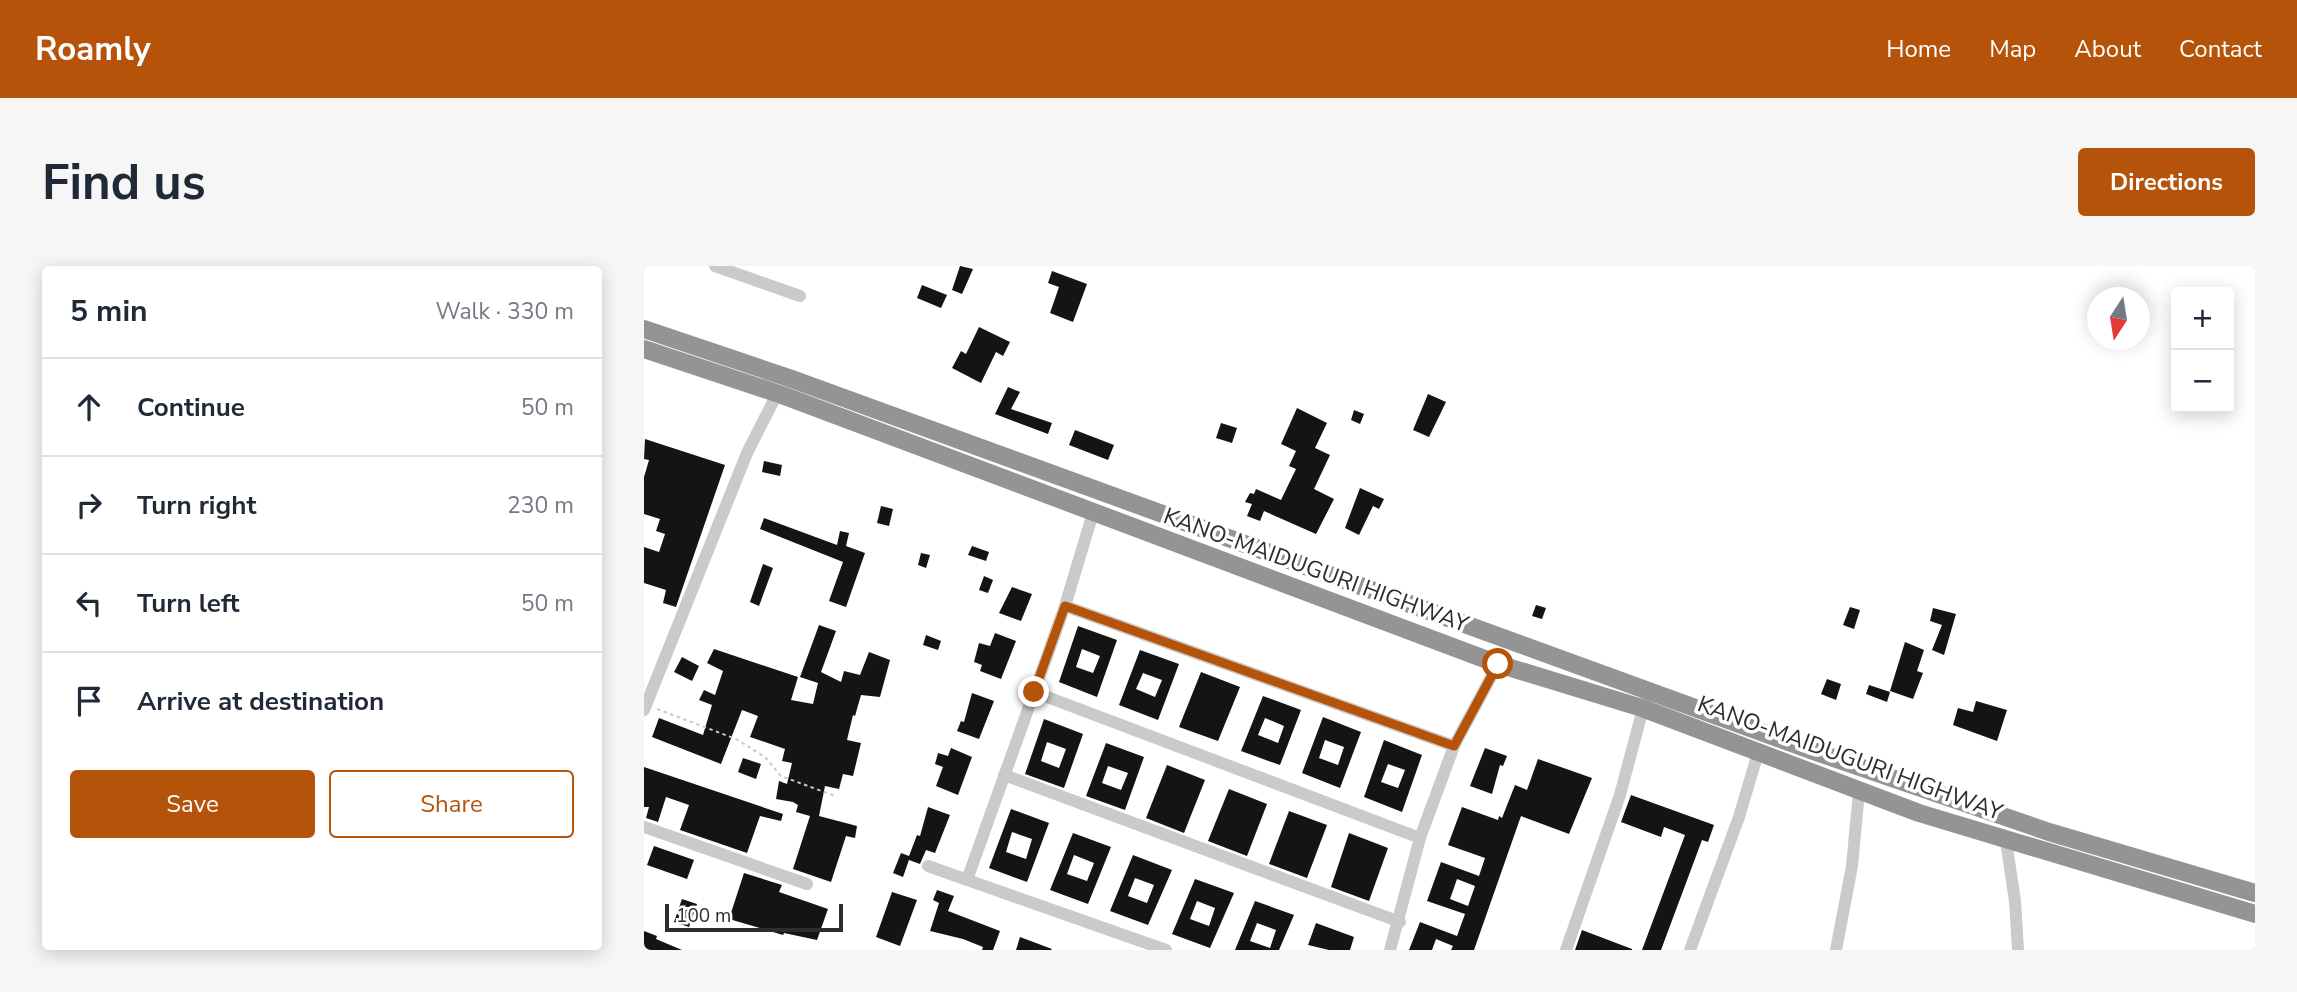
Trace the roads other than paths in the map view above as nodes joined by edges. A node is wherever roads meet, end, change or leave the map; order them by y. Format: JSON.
{"nodes":[{"id":1,"x":715,"y":266,"type":"edge"},
{"id":2,"x":800,"y":296,"type":"dead end"},
{"id":3,"x":644,"y":329,"type":"edge"},
{"id":4,"x":644,"y":349,"type":"edge"},
{"id":5,"x":778,"y":394,"type":"junction"},
{"id":6,"x":1093,"y":513,"type":"junction"},
{"id":7,"x":1065,"y":606,"type":"junction"},
{"id":8,"x":1498,"y":664,"type":"junction"},
{"id":9,"x":1649,"y":691,"type":"junction"},
{"id":10,"x":1034,"y":692,"type":"junction"},
{"id":11,"x":645,"y":708,"type":"edge"},
{"id":12,"x":1642,"y":708,"type":"junction"},
{"id":13,"x":1454,"y":746,"type":"junction"},
{"id":14,"x":1758,"y":753,"type":"junction"},
{"id":15,"x":1004,"y":775,"type":"junction"},
{"id":16,"x":1859,"y":791,"type":"junction"},
{"id":17,"x":644,"y":827,"type":"edge"},
{"id":18,"x":1420,"y":838,"type":"junction"},
{"id":19,"x":2006,"y":841,"type":"junction"},
{"id":20,"x":928,"y":866,"type":"dead end"},
{"id":21,"x":967,"y":880,"type":"junction"},
{"id":22,"x":807,"y":884,"type":"dead end"},
{"id":23,"x":2255,"y":893,"type":"edge"},
{"id":24,"x":2255,"y":914,"type":"edge"},
{"id":25,"x":1399,"y":922,"type":"junction"},
{"id":26,"x":1160,"y":949,"type":"edge"},
{"id":27,"x":1390,"y":950,"type":"edge"},
{"id":28,"x":1566,"y":950,"type":"edge"},
{"id":29,"x":1690,"y":950,"type":"edge"},
{"id":30,"x":1836,"y":950,"type":"edge"},
{"id":31,"x":2018,"y":950,"type":"edge"}],
"edges":[{"from":1,"to":2,"type":"street"},
{"from":3,"to":9,"type":"highway","name":"KANO-MAIDUGURI HIGHWAY"},
{"from":4,"to":5,"type":"highway","name":"KANO-MAIDUGURI HIGHWAY"},
{"from":5,"to":6,"type":"highway","name":"KANO-MAIDUGURI HIGHWAY"},
{"from":5,"to":11,"type":"street"},
{"from":6,"to":7,"type":"street"},
{"from":6,"to":8,"type":"highway","name":"KANO-MAIDUGURI HIGHWAY"},
{"from":7,"to":10,"type":"street"},
{"from":7,"to":13,"type":"street"},
{"from":8,"to":12,"type":"highway","name":"KANO-MAIDUGURI HIGHWAY"},
{"from":8,"to":13,"type":"street"},
{"from":9,"to":12,"type":"street"},
{"from":9,"to":23,"type":"highway","name":"KANO-MAIDUGURI HIGHWAY"},
{"from":10,"to":15,"type":"street"},
{"from":10,"to":18,"type":"street"},
{"from":12,"to":14,"type":"highway","name":"KANO-MAIDUGURI HIGHWAY"},
{"from":12,"to":28,"type":"street"},
{"from":13,"to":18,"type":"street"},
{"from":14,"to":16,"type":"highway","name":"KANO-MAIDUGURI HIGHWAY"},
{"from":14,"to":29,"type":"street"},
{"from":15,"to":21,"type":"street"},
{"from":15,"to":25,"type":"street"},
{"from":16,"to":19,"type":"highway","name":"KANO-MAIDUGURI HIGHWAY"},
{"from":16,"to":30,"type":"street"},
{"from":17,"to":22,"type":"street"},
{"from":18,"to":25,"type":"street"},
{"from":19,"to":24,"type":"highway","name":"KANO-MAIDUGURI HIGHWAY"},
{"from":19,"to":31,"type":"street"},
{"from":20,"to":21,"type":"street"},
{"from":21,"to":26,"type":"street"},
{"from":25,"to":27,"type":"street"}]}
